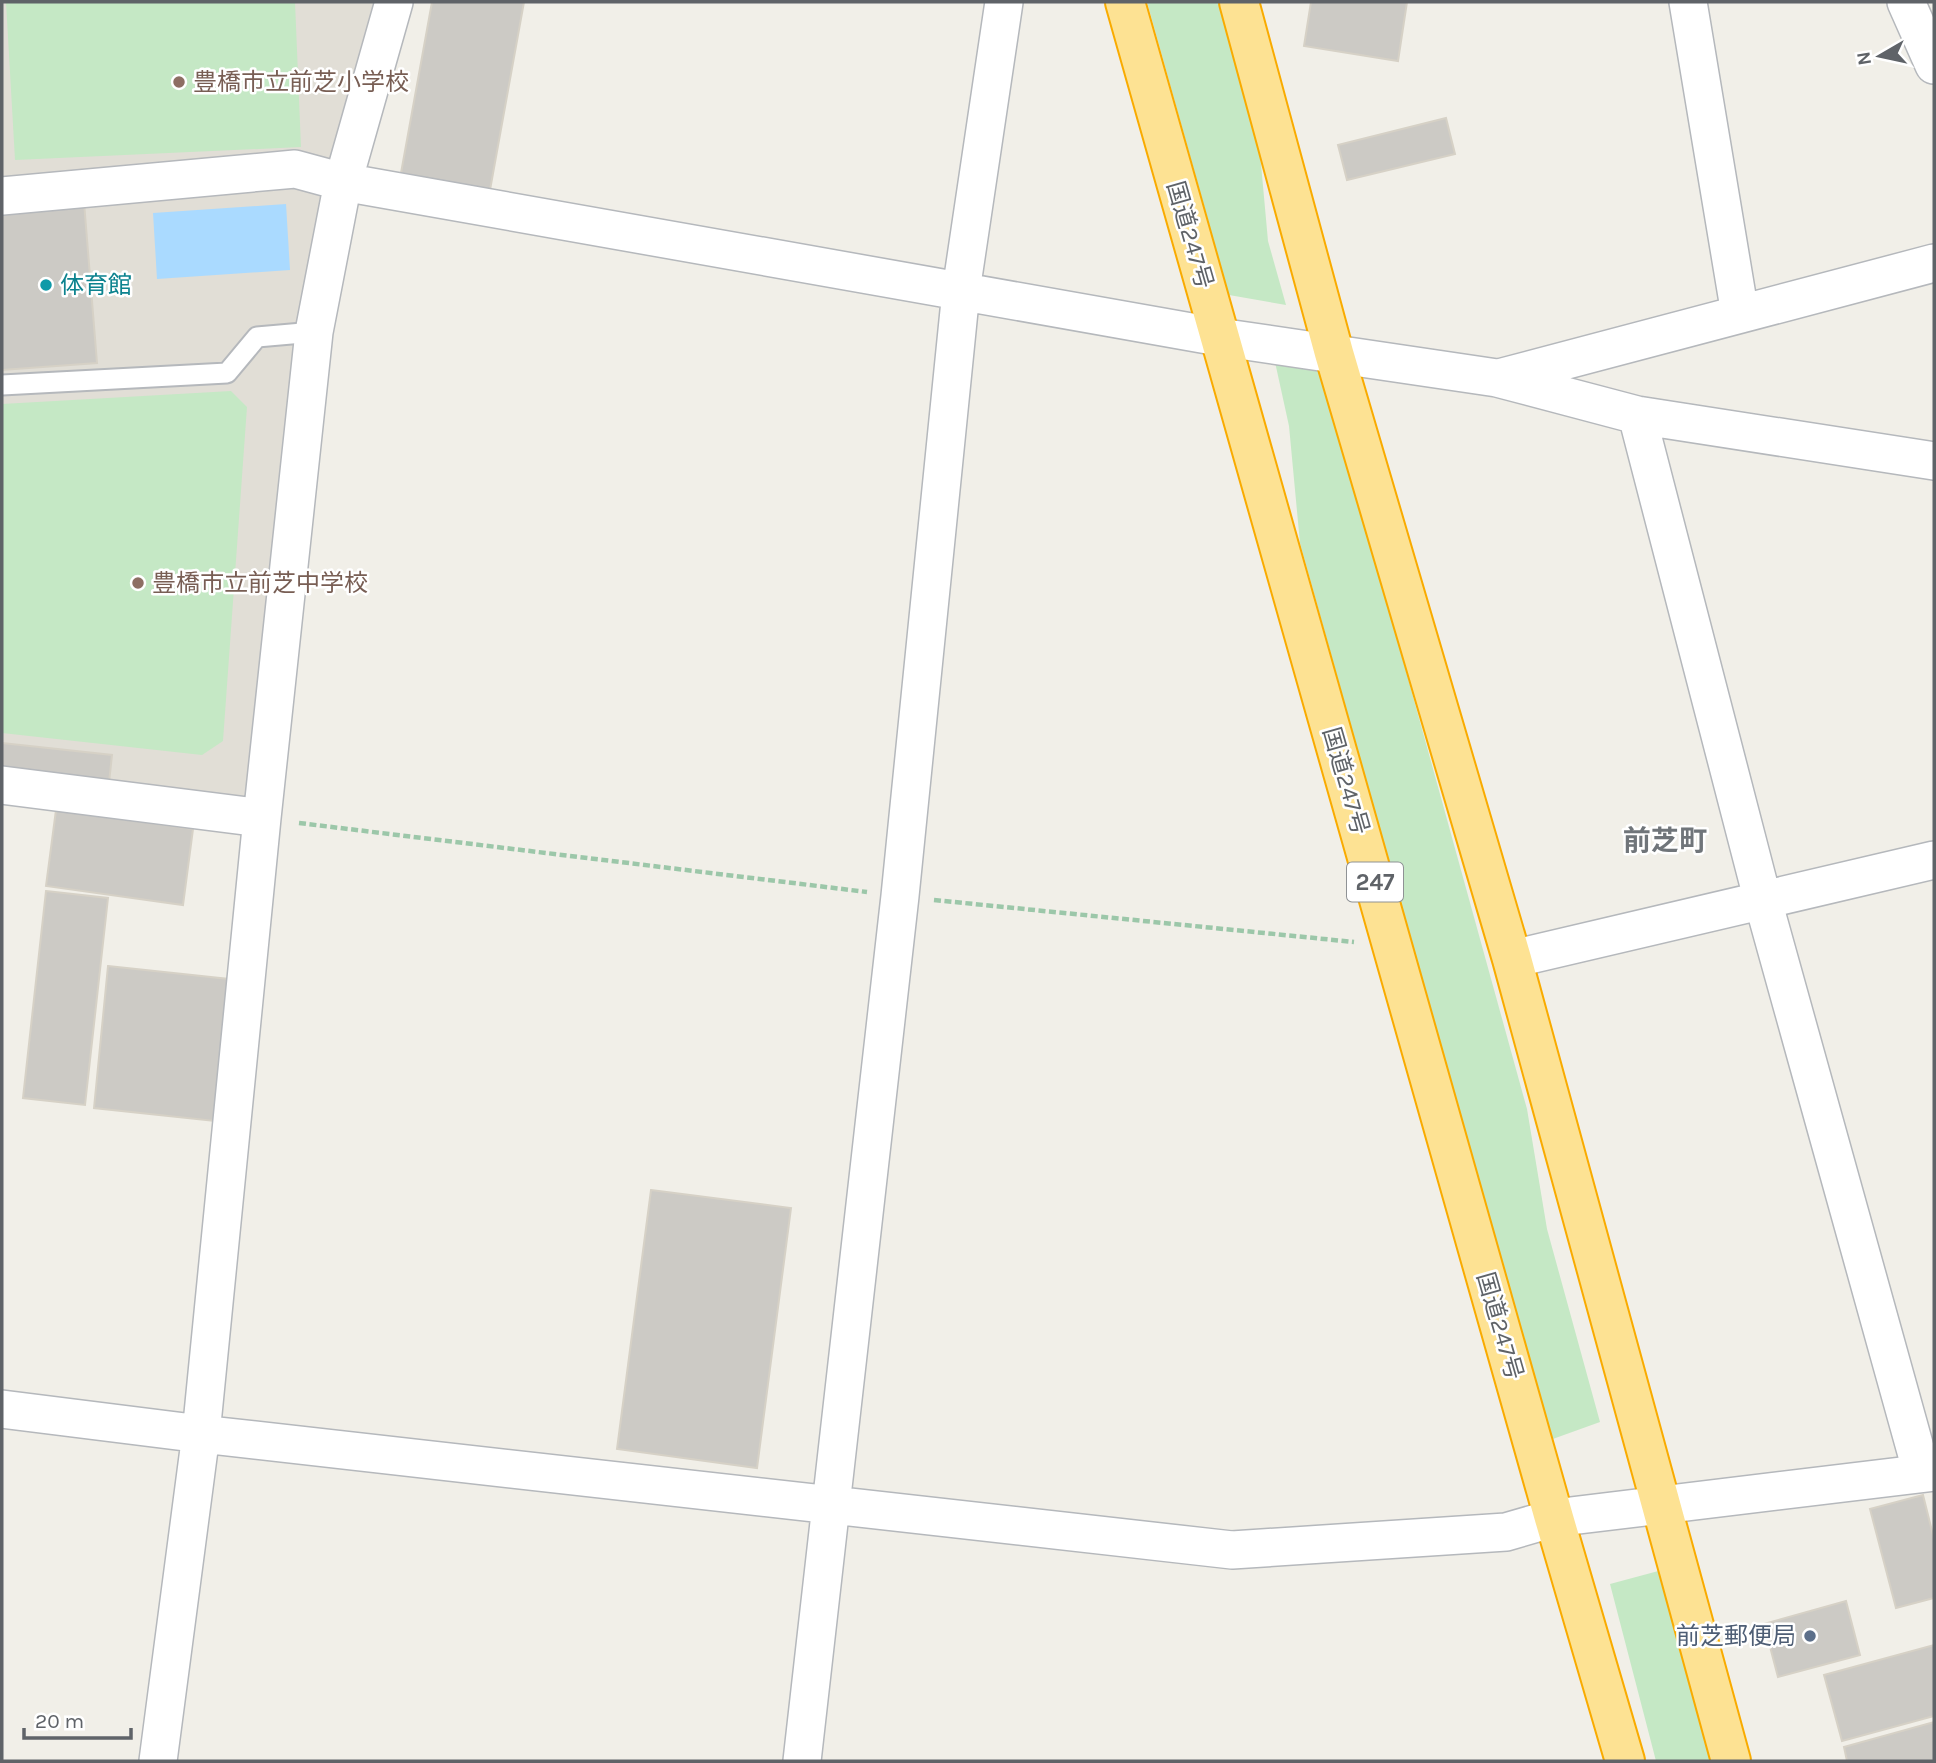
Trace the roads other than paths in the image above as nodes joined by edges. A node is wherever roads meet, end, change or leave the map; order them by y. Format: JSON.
{"nodes":[{"id":1,"x":394,"y":2,"type":"edge"},
{"id":2,"x":1004,"y":2,"type":"edge"},
{"id":3,"x":1125,"y":2,"type":"edge"},
{"id":4,"x":1239,"y":2,"type":"edge"},
{"id":5,"x":1688,"y":2,"type":"edge"},
{"id":6,"x":1906,"y":2,"type":"edge"},
{"id":7,"x":1934,"y":65,"type":"edge"},
{"id":8,"x":343,"y":182,"type":"junction"},
{"id":9,"x":2,"y":196,"type":"edge"},
{"id":10,"x":1934,"y":263,"type":"edge"},
{"id":11,"x":961,"y":291,"type":"junction"},
{"id":12,"x":1740,"y":314,"type":"junction"},
{"id":13,"x":314,"y":332,"type":"junction"},
{"id":14,"x":1219,"y":337,"type":"junction"},
{"id":15,"x":1334,"y":353,"type":"junction"},
{"id":16,"x":1497,"y":378,"type":"junction"},
{"id":17,"x":2,"y":385,"type":"edge"},
{"id":18,"x":1637,"y":415,"type":"junction"},
{"id":19,"x":1934,"y":461,"type":"edge"},
{"id":20,"x":2,"y":785,"type":"edge"},
{"id":21,"x":262,"y":818,"type":"junction"},
{"id":22,"x":1934,"y":860,"type":"edge"},
{"id":23,"x":1763,"y":901,"type":"junction"},
{"id":24,"x":1512,"y":959,"type":"junction"},
{"id":25,"x":2,"y":1409,"type":"edge"},
{"id":26,"x":201,"y":1434,"type":"junction"},
{"id":27,"x":1928,"y":1472,"type":"edge"},
{"id":28,"x":830,"y":1503,"type":"junction"},
{"id":29,"x":1661,"y":1506,"type":"junction"},
{"id":30,"x":1553,"y":1518,"type":"junction"},
{"id":31,"x":158,"y":1761,"type":"edge"},
{"id":32,"x":802,"y":1761,"type":"edge"},
{"id":33,"x":1625,"y":1761,"type":"edge"},
{"id":34,"x":1731,"y":1761,"type":"edge"}],
"edges":[{"from":1,"to":8,"type":"street"},
{"from":2,"to":11,"type":"street"},
{"from":3,"to":14,"type":"highway","name":"国道247号","number":"247"},
{"from":4,"to":15,"type":"highway"},
{"from":5,"to":12,"type":"street"},
{"from":6,"to":7,"type":"street"},
{"from":8,"to":9,"type":"street"},
{"from":8,"to":11,"type":"street"},
{"from":8,"to":13,"type":"street"},
{"from":10,"to":12,"type":"street"},
{"from":11,"to":14,"type":"street"},
{"from":11,"to":28,"type":"street"},
{"from":12,"to":16,"type":"street"},
{"from":13,"to":17,"type":"lane"},
{"from":13,"to":21,"type":"street"},
{"from":14,"to":15,"type":"street"},
{"from":14,"to":30,"type":"highway","name":"国道247号","number":"247"},
{"from":15,"to":16,"type":"street"},
{"from":15,"to":24,"type":"highway"},
{"from":16,"to":18,"type":"street"},
{"from":18,"to":19,"type":"street"},
{"from":18,"to":23,"type":"street"},
{"from":20,"to":21,"type":"street"},
{"from":21,"to":26,"type":"street"},
{"from":22,"to":23,"type":"street"},
{"from":23,"to":24,"type":"street"},
{"from":23,"to":27,"type":"street"},
{"from":24,"to":29,"type":"highway"},
{"from":25,"to":26,"type":"street"},
{"from":26,"to":28,"type":"street"},
{"from":26,"to":31,"type":"street"},
{"from":27,"to":29,"type":"street"},
{"from":28,"to":30,"type":"street"},
{"from":28,"to":32,"type":"street"},
{"from":29,"to":30,"type":"street"},
{"from":29,"to":34,"type":"highway"},
{"from":30,"to":33,"type":"highway","name":"国道247号","number":"247"}]}
